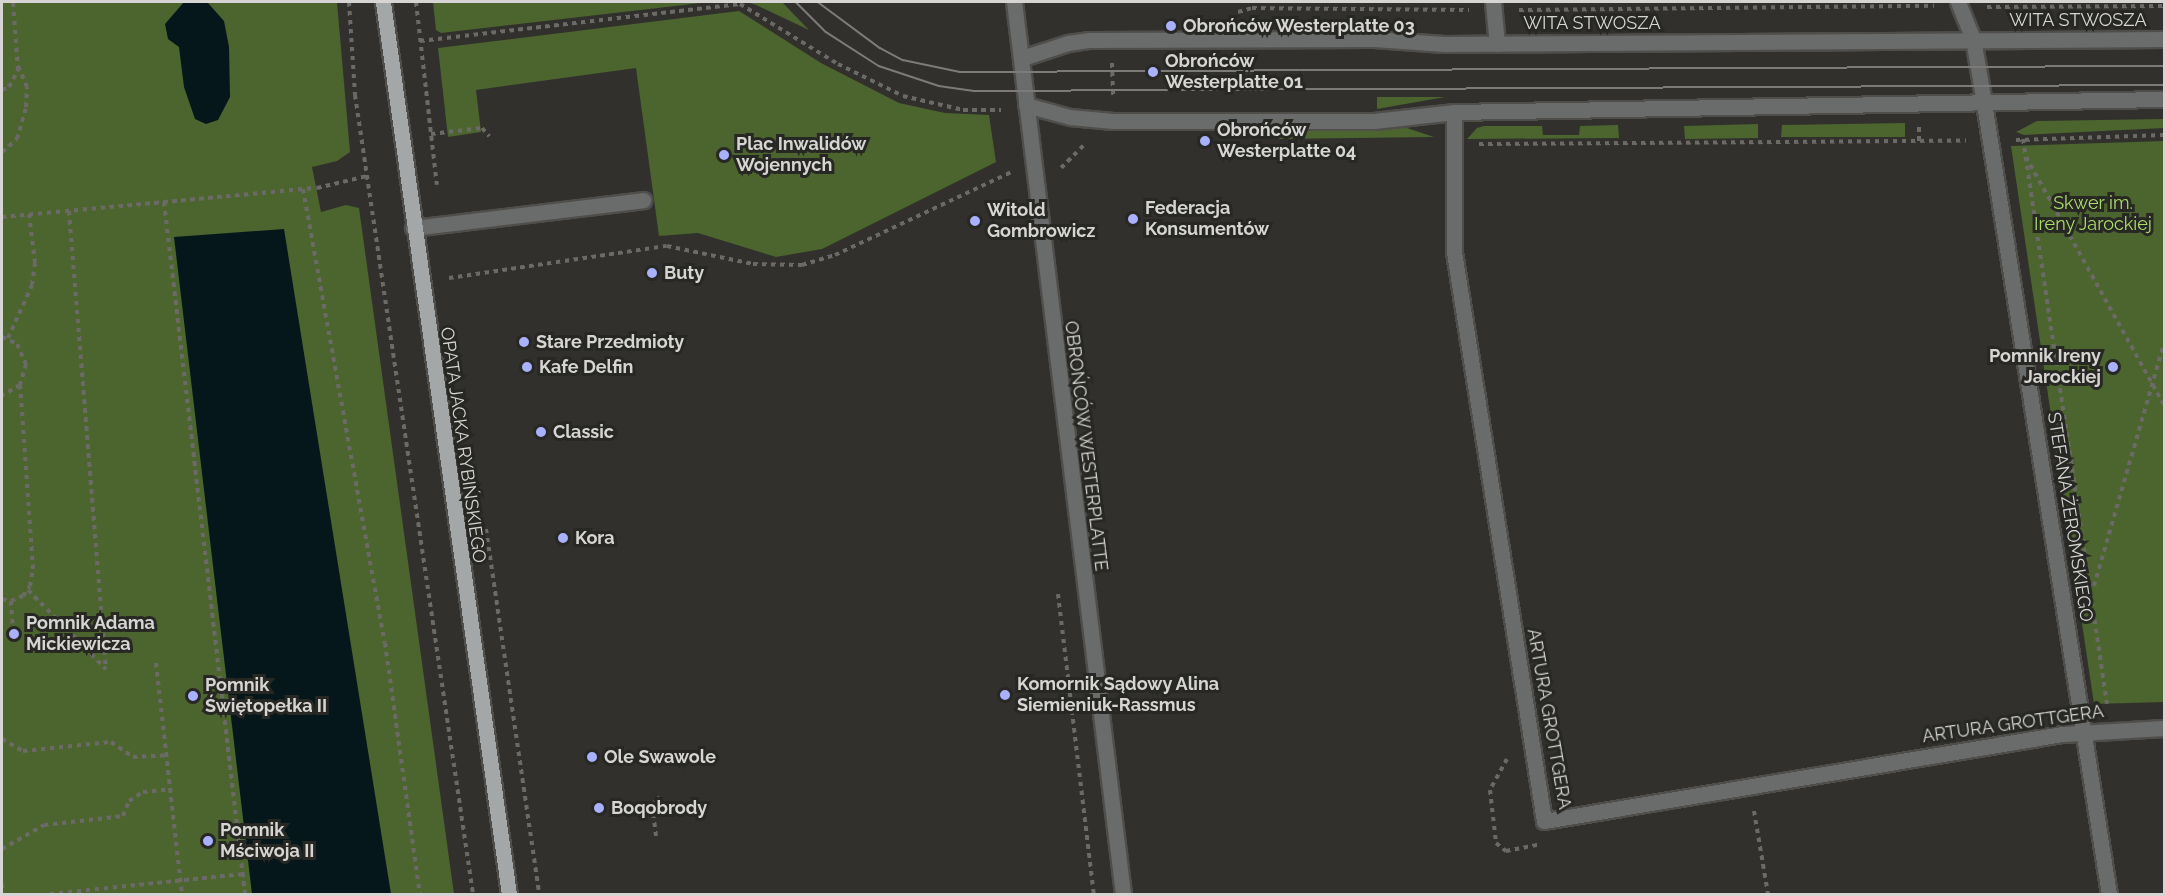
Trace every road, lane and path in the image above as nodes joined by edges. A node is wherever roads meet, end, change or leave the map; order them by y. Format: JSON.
{"nodes":[{"id":1,"x":13,"y":2,"type":"edge"},
{"id":2,"x":349,"y":2,"type":"edge"},
{"id":3,"x":383,"y":2,"type":"edge"},
{"id":4,"x":416,"y":2,"type":"edge"},
{"id":5,"x":1014,"y":2,"type":"edge"},
{"id":6,"x":1493,"y":2,"type":"edge"},
{"id":7,"x":1958,"y":2,"type":"edge"},
{"id":8,"x":2164,"y":6,"type":"edge"},
{"id":9,"x":1918,"y":7,"type":"dead end"},
{"id":10,"x":1984,"y":7,"type":"dead end"},
{"id":11,"x":1973,"y":39,"type":"junction"},
{"id":12,"x":2164,"y":39,"type":"edge"},
{"id":13,"x":1112,"y":40,"type":"junction"},
{"id":14,"x":1918,"y":40,"type":"junction"},
{"id":15,"x":420,"y":41,"type":"junction"},
{"id":16,"x":1497,"y":44,"type":"junction"},
{"id":17,"x":1022,"y":58,"type":"junction"},
{"id":18,"x":17,"y":64,"type":"junction"},
{"id":19,"x":2,"y":90,"type":"edge"},
{"id":20,"x":2164,"y":99,"type":"edge"},
{"id":21,"x":1984,"y":103,"type":"junction"},
{"id":22,"x":1026,"y":105,"type":"junction"},
{"id":23,"x":1919,"y":105,"type":"junction"},
{"id":24,"x":1001,"y":110,"type":"dead end"},
{"id":25,"x":1454,"y":112,"type":"junction"},
{"id":26,"x":1113,"y":121,"type":"junction"},
{"id":27,"x":431,"y":134,"type":"junction"},
{"id":28,"x":2164,"y":135,"type":"edge"},
{"id":29,"x":489,"y":136,"type":"dead end"},
{"id":30,"x":1969,"y":141,"type":"dead end"},
{"id":31,"x":1919,"y":142,"type":"junction"},
{"id":32,"x":1470,"y":144,"type":"dead end"},
{"id":33,"x":2,"y":152,"type":"edge"},
{"id":34,"x":2025,"y":154,"type":"junction"},
{"id":35,"x":1008,"y":172,"type":"dead end"},
{"id":36,"x":367,"y":176,"type":"junction"},
{"id":37,"x":303,"y":189,"type":"junction"},
{"id":38,"x":643,"y":200,"type":"dead end"},
{"id":39,"x":164,"y":202,"type":"junction"},
{"id":40,"x":69,"y":211,"type":"junction"},
{"id":41,"x":29,"y":214,"type":"junction"},
{"id":42,"x":2,"y":217,"type":"edge"},
{"id":43,"x":442,"y":224,"type":"junction"},
{"id":44,"x":413,"y":228,"type":"junction"},
{"id":45,"x":447,"y":267,"type":"dead end"},
{"id":46,"x":449,"y":278,"type":"junction"},
{"id":47,"x":450,"y":289,"type":"dead end"},
{"id":48,"x":2,"y":337,"type":"edge"},
{"id":49,"x":8,"y":338,"type":"junction"},
{"id":50,"x":2164,"y":344,"type":"edge"},
{"id":51,"x":2153,"y":384,"type":"junction"},
{"id":52,"x":20,"y":385,"type":"junction"},
{"id":53,"x":2,"y":396,"type":"edge"},
{"id":54,"x":2164,"y":405,"type":"edge"},
{"id":55,"x":484,"y":518,"type":"dead end"},
{"id":56,"x":2093,"y":589,"type":"junction"},
{"id":57,"x":28,"y":590,"type":"junction"},
{"id":58,"x":2,"y":599,"type":"edge"},
{"id":59,"x":11,"y":601,"type":"junction"},
{"id":60,"x":13,"y":627,"type":"dead end"},
{"id":61,"x":156,"y":663,"type":"dead end"},
{"id":62,"x":2081,"y":708,"type":"junction"},
{"id":63,"x":2108,"y":708,"type":"junction"},
{"id":64,"x":2119,"y":708,"type":"dead end"},
{"id":65,"x":2164,"y":728,"type":"edge"},
{"id":66,"x":2085,"y":731,"type":"junction"},
{"id":67,"x":2,"y":739,"type":"edge"},
{"id":68,"x":1512,"y":750,"type":"dead end"},
{"id":69,"x":166,"y":755,"type":"junction"},
{"id":70,"x":170,"y":789,"type":"junction"},
{"id":71,"x":660,"y":797,"type":"dead end"},
{"id":72,"x":1765,"y":805,"type":"dead end"},
{"id":73,"x":1753,"y":807,"type":"junction"},
{"id":74,"x":1741,"y":809,"type":"dead end"},
{"id":75,"x":656,"y":836,"type":"dead end"},
{"id":76,"x":1541,"y":844,"type":"dead end"},
{"id":77,"x":2,"y":849,"type":"edge"},
{"id":78,"x":243,"y":874,"type":"junction"},
{"id":79,"x":180,"y":880,"type":"junction"},
{"id":80,"x":2,"y":884,"type":"edge"},
{"id":81,"x":3,"y":894,"type":"edge"},
{"id":82,"x":50,"y":894,"type":"edge"},
{"id":83,"x":182,"y":894,"type":"edge"},
{"id":84,"x":245,"y":894,"type":"edge"},
{"id":85,"x":420,"y":894,"type":"edge"},
{"id":86,"x":473,"y":894,"type":"edge"},
{"id":87,"x":509,"y":894,"type":"edge"},
{"id":88,"x":539,"y":894,"type":"edge"},
{"id":89,"x":1123,"y":894,"type":"edge"},
{"id":90,"x":1768,"y":894,"type":"edge"},
{"id":91,"x":2109,"y":894,"type":"edge"}],
"edges":[{"from":1,"to":18,"type":"path"},
{"from":2,"to":36,"type":"path"},
{"from":3,"to":44,"type":"main road","name":"OPATA JACKA RYBIŃSKIEGO"},
{"from":4,"to":15,"type":"path"},
{"from":5,"to":17,"type":"street","name":"OBROŃCÓW WESTERPLATTE"},
{"from":6,"to":16,"type":"street"},
{"from":7,"to":11,"type":"street","name":"STEFANA ŻEROMSKIEGO"},
{"from":8,"to":10,"type":"path"},
{"from":9,"to":14,"type":"path"},
{"from":11,"to":12,"type":"street","name":"WITA STWOSZA"},
{"from":11,"to":14,"type":"street","name":"WITA STWOSZA"},
{"from":11,"to":21,"type":"street","name":"STEFANA ŻEROMSKIEGO"},
{"from":13,"to":16,"type":"street","name":"WITA STWOSZA"},
{"from":13,"to":17,"type":"street","name":"WITA STWOSZA"},
{"from":13,"to":26,"type":"path"},
{"from":14,"to":16,"type":"street","name":"WITA STWOSZA"},
{"from":15,"to":24,"type":"path"},
{"from":15,"to":27,"type":"path"},
{"from":17,"to":22,"type":"street","name":"OBROŃCÓW WESTERPLATTE"},
{"from":18,"to":19,"type":"path"},
{"from":18,"to":33,"type":"path"},
{"from":20,"to":21,"type":"street"},
{"from":21,"to":23,"type":"street"},
{"from":21,"to":62,"type":"street","name":"STEFANA ŻEROMSKIEGO"},
{"from":22,"to":26,"type":"street"},
{"from":22,"to":89,"type":"street","name":"OBROŃCÓW WESTERPLATTE"},
{"from":23,"to":25,"type":"street"},
{"from":23,"to":31,"type":"path"},
{"from":25,"to":26,"type":"street"},
{"from":25,"to":66,"type":"street","name":"ARTURA GROTTGERA"},
{"from":27,"to":29,"type":"path"},
{"from":27,"to":43,"type":"path"},
{"from":28,"to":34,"type":"path"},
{"from":30,"to":31,"type":"path"},
{"from":31,"to":32,"type":"path"},
{"from":34,"to":51,"type":"path"},
{"from":34,"to":56,"type":"path"},
{"from":35,"to":46,"type":"path"},
{"from":36,"to":37,"type":"path"},
{"from":36,"to":86,"type":"path"},
{"from":37,"to":39,"type":"path"},
{"from":37,"to":85,"type":"path"},
{"from":38,"to":43,"type":"street"},
{"from":39,"to":40,"type":"path"},
{"from":39,"to":78,"type":"path"},
{"from":40,"to":41,"type":"path"},
{"from":40,"to":57,"type":"path"},
{"from":41,"to":42,"type":"path"},
{"from":41,"to":49,"type":"path"},
{"from":43,"to":44,"type":"street"},
{"from":44,"to":87,"type":"main road","name":"OPATA JACKA RYBIŃSKIEGO"},
{"from":45,"to":46,"type":"path"},
{"from":46,"to":47,"type":"path"},
{"from":48,"to":49,"type":"path"},
{"from":49,"to":52,"type":"path"},
{"from":50,"to":51,"type":"path"},
{"from":51,"to":54,"type":"path"},
{"from":51,"to":56,"type":"path"},
{"from":52,"to":53,"type":"path"},
{"from":52,"to":57,"type":"path"},
{"from":55,"to":88,"type":"path"},
{"from":56,"to":63,"type":"path"},
{"from":57,"to":59,"type":"path"},
{"from":58,"to":59,"type":"path"},
{"from":59,"to":60,"type":"path"},
{"from":61,"to":69,"type":"path"},
{"from":62,"to":63,"type":"path"},
{"from":62,"to":66,"type":"street","name":"STEFANA ŻEROMSKIEGO"},
{"from":63,"to":64,"type":"path"},
{"from":65,"to":66,"type":"street","name":"ARTURA GROTTGERA"},
{"from":66,"to":91,"type":"street","name":"STEFANA ŻEROMSKIEGO"},
{"from":67,"to":69,"type":"path"},
{"from":68,"to":76,"type":"path"},
{"from":69,"to":70,"type":"path"},
{"from":70,"to":77,"type":"path"},
{"from":70,"to":79,"type":"path"},
{"from":71,"to":75,"type":"path"},
{"from":72,"to":73,"type":"path"},
{"from":73,"to":74,"type":"path"},
{"from":73,"to":90,"type":"path"},
{"from":78,"to":79,"type":"path"},
{"from":78,"to":84,"type":"path"},
{"from":79,"to":82,"type":"path"},
{"from":79,"to":83,"type":"path"},
{"from":80,"to":81,"type":"path"}]}
